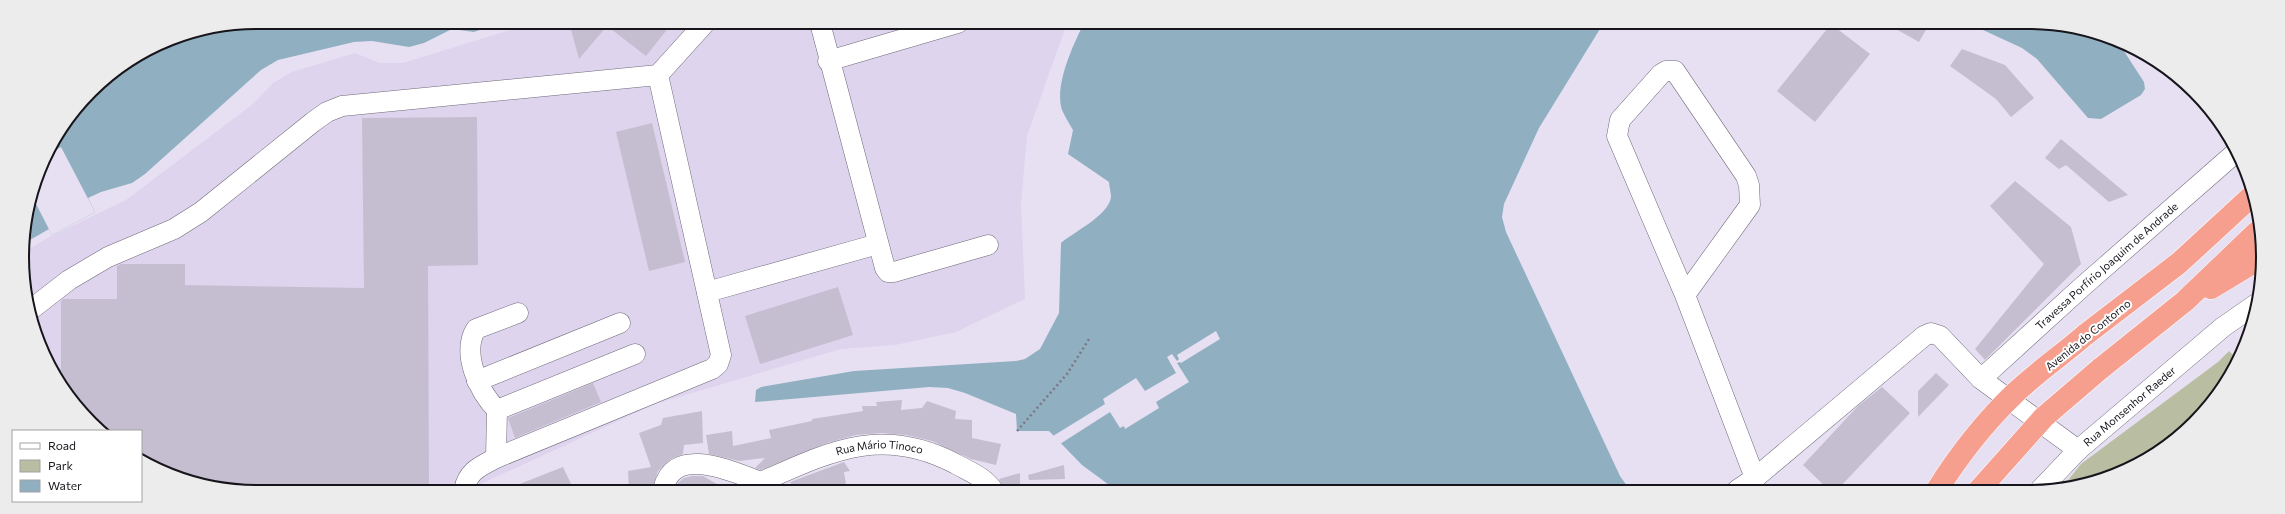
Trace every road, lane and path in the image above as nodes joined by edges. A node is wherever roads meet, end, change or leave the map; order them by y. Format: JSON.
{"nodes":[{"id":1,"x":699,"y":29,"type":"edge"},
{"id":2,"x":821,"y":29,"type":"edge"},
{"id":3,"x":937,"y":29,"type":"edge"},
{"id":4,"x":828,"y":61,"type":"junction"},
{"id":5,"x":658,"y":75,"type":"junction"},
{"id":6,"x":2232,"y":156,"type":"edge"},
{"id":7,"x":2248,"y":199,"type":"edge"},
{"id":8,"x":2255,"y":234,"type":"edge"},
{"id":9,"x":878,"y":244,"type":"junction"},
{"id":10,"x":988,"y":245,"type":"dead end"},
{"id":11,"x":2256,"y":261,"type":"edge"},
{"id":12,"x":707,"y":292,"type":"junction"},
{"id":13,"x":1685,"y":295,"type":"junction"},
{"id":14,"x":2185,"y":302,"type":"junction"},
{"id":15,"x":35,"y":307,"type":"edge"},
{"id":16,"x":2250,"y":308,"type":"edge"},
{"id":17,"x":518,"y":313,"type":"dead end"},
{"id":18,"x":620,"y":323,"type":"dead end"},
{"id":19,"x":1089,"y":339,"type":"dead end"},
{"id":20,"x":635,"y":354,"type":"dead end"},
{"id":21,"x":1981,"y":379,"type":"junction"},
{"id":22,"x":477,"y":381,"type":"junction"},
{"id":23,"x":497,"y":410,"type":"junction"},
{"id":24,"x":1017,"y":431,"type":"dead end"},
{"id":25,"x":2078,"y":450,"type":"junction"},
{"id":26,"x":496,"y":458,"type":"junction"},
{"id":27,"x":1755,"y":478,"type":"junction"},
{"id":28,"x":465,"y":485,"type":"edge"},
{"id":29,"x":665,"y":485,"type":"edge"},
{"id":30,"x":981,"y":485,"type":"edge"},
{"id":31,"x":1744,"y":485,"type":"edge"},
{"id":32,"x":1940,"y":485,"type":"edge"},
{"id":33,"x":1983,"y":485,"type":"edge"},
{"id":34,"x":2045,"y":485,"type":"edge"}],
"edges":[{"from":1,"to":5,"type":"street"},
{"from":2,"to":4,"type":"street"},
{"from":3,"to":4,"type":"street"},
{"from":4,"to":9,"type":"street"},
{"from":5,"to":12,"type":"street"},
{"from":5,"to":15,"type":"street"},
{"from":6,"to":21,"type":"street","name":"Travessa Porfírio Joaquim de Andrade"},
{"from":7,"to":32,"type":"highway","name":"Avenida do Contorno","bridge":true},
{"from":8,"to":14,"type":"highway"},
{"from":9,"to":10,"type":"street"},
{"from":9,"to":12,"type":"street"},
{"from":11,"to":14,"type":"highway"},
{"from":12,"to":26,"type":"street"},
{"from":13,"to":13,"type":"street"},
{"from":13,"to":27,"type":"street"},
{"from":14,"to":33,"type":"highway","bridge":true},
{"from":16,"to":25,"type":"street","name":"Rua Monsenhor Raeder"},
{"from":17,"to":22,"type":"street"},
{"from":18,"to":22,"type":"street"},
{"from":19,"to":24,"type":"path"},
{"from":20,"to":23,"type":"street"},
{"from":21,"to":25,"type":"street","name":"Rua Monsenhor Raeder"},
{"from":21,"to":27,"type":"street","name":"Rua Monsenhor Raeder"},
{"from":22,"to":23,"type":"street"},
{"from":23,"to":26,"type":"street"},
{"from":25,"to":34,"type":"street"},
{"from":26,"to":28,"type":"street"},
{"from":27,"to":31,"type":"street","name":"Rua Monsenhor Raeder"},
{"from":29,"to":30,"type":"street","name":"Rua Mário Tinoco"}]}
